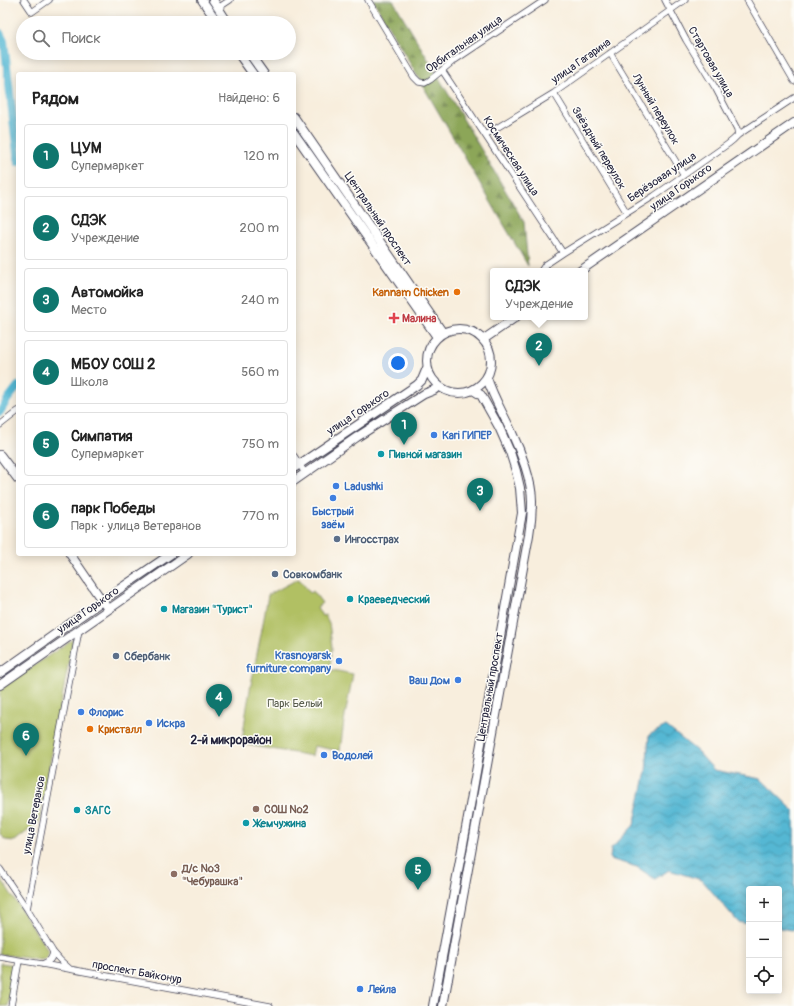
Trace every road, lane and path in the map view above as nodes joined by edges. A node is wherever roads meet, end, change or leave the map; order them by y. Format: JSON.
{"nodes":[{"id":1,"x":24,"y":0,"type":"edge"},
{"id":2,"x":49,"y":0,"type":"edge"},
{"id":3,"x":202,"y":0,"type":"edge"},
{"id":4,"x":212,"y":0,"type":"edge"},
{"id":5,"x":230,"y":0,"type":"edge"},
{"id":6,"x":368,"y":0,"type":"edge"},
{"id":7,"x":545,"y":0,"type":"edge"},
{"id":8,"x":664,"y":0,"type":"edge"},
{"id":9,"x":685,"y":0,"type":"edge"},
{"id":10,"x":747,"y":0,"type":"edge"},
{"id":11,"x":218,"y":8,"type":"junction"},
{"id":12,"x":671,"y":11,"type":"junction"},
{"id":13,"x":213,"y":16,"type":"edge"},
{"id":14,"x":223,"y":16,"type":"edge"},
{"id":15,"x":610,"y":53,"type":"junction"},
{"id":16,"x":243,"y":60,"type":"edge"},
{"id":17,"x":254,"y":60,"type":"edge"},
{"id":18,"x":442,"y":70,"type":"junction"},
{"id":19,"x":252,"y":72,"type":"edge"},
{"id":20,"x":263,"y":72,"type":"edge"},
{"id":21,"x":794,"y":81,"type":"edge"},
{"id":22,"x":554,"y":93,"type":"junction"},
{"id":23,"x":794,"y":98,"type":"edge"},
{"id":24,"x":296,"y":120,"type":"edge"},
{"id":25,"x":794,"y":122,"type":"edge"},
{"id":26,"x":485,"y":134,"type":"junction"},
{"id":27,"x":738,"y":135,"type":"junction"},
{"id":28,"x":296,"y":136,"type":"edge"},
{"id":29,"x":684,"y":175,"type":"junction"},
{"id":30,"x":627,"y":213,"type":"junction"},
{"id":31,"x":563,"y":253,"type":"junction"},
{"id":32,"x":543,"y":268,"type":"edge"},
{"id":33,"x":584,"y":268,"type":"edge"},
{"id":34,"x":512,"y":320,"type":"edge"},
{"id":35,"x":440,"y":335,"type":"junction"},
{"id":36,"x":484,"y":339,"type":"junction"},
{"id":37,"x":427,"y":368,"type":"junction"},
{"id":38,"x":487,"y":378,"type":"junction"},
{"id":39,"x":439,"y":386,"type":"junction"},
{"id":40,"x":473,"y":390,"type":"junction"},
{"id":41,"x":16,"y":413,"type":"edge"},
{"id":42,"x":0,"y":425,"type":"edge"},
{"id":43,"x":0,"y":454,"type":"edge"},
{"id":44,"x":297,"y":466,"type":"edge"},
{"id":45,"x":305,"y":473,"type":"junction"},
{"id":46,"x":16,"y":476,"type":"edge"},
{"id":47,"x":296,"y":480,"type":"edge"},
{"id":48,"x":530,"y":486,"type":"junction"},
{"id":49,"x":520,"y":488,"type":"junction"},
{"id":50,"x":71,"y":556,"type":"edge"},
{"id":51,"x":168,"y":556,"type":"edge"},
{"id":52,"x":185,"y":556,"type":"edge"},
{"id":53,"x":102,"y":601,"type":"junction"},
{"id":54,"x":108,"y":609,"type":"junction"},
{"id":55,"x":79,"y":630,"type":"junction"},
{"id":56,"x":0,"y":673,"type":"edge"},
{"id":57,"x":0,"y":685,"type":"edge"},
{"id":58,"x":487,"y":708,"type":"junction"},
{"id":59,"x":497,"y":710,"type":"junction"},
{"id":60,"x":0,"y":869,"type":"edge"},
{"id":61,"x":27,"y":909,"type":"junction"},
{"id":62,"x":53,"y":952,"type":"junction"},
{"id":63,"x":0,"y":957,"type":"edge"},
{"id":64,"x":19,"y":961,"type":"junction"},
{"id":65,"x":42,"y":964,"type":"junction"},
{"id":66,"x":72,"y":970,"type":"junction"},
{"id":67,"x":11,"y":1006,"type":"edge"},
{"id":68,"x":270,"y":1006,"type":"edge"},
{"id":69,"x":433,"y":1006,"type":"edge"},
{"id":70,"x":443,"y":1006,"type":"edge"}],
"edges":[{"from":1,"to":2,"type":"street"},
{"from":3,"to":13,"type":"main road"},
{"from":4,"to":11,"type":"main road"},
{"from":5,"to":11,"type":"street"},
{"from":6,"to":18,"type":"street","name":"Орбитальная улица"},
{"from":7,"to":18,"type":"street","name":"Орбитальная улица"},
{"from":8,"to":12,"type":"street","name":"Стартовая улица"},
{"from":9,"to":12,"type":"street","name":"улица Гагарина"},
{"from":10,"to":21,"type":"street"},
{"from":11,"to":14,"type":"main road"},
{"from":12,"to":15,"type":"street","name":"улица Гагарина"},
{"from":12,"to":27,"type":"street","name":"Стартовая улица"},
{"from":15,"to":22,"type":"street","name":"улица Гагарина"},
{"from":15,"to":29,"type":"street","name":"Лунный переулок"},
{"from":16,"to":19,"type":"main road"},
{"from":17,"to":20,"type":"main road"},
{"from":18,"to":26,"type":"street","name":"Космическая улица"},
{"from":22,"to":26,"type":"street","name":"улица Гагарина"},
{"from":22,"to":30,"type":"street","name":"Звёздный переулок"},
{"from":23,"to":27,"type":"street","name":"Берёзовая улица"},
{"from":24,"to":35,"type":"main road","name":"Центральный проспект"},
{"from":25,"to":33,"type":"main road","name":"улица Горького"},
{"from":26,"to":31,"type":"street","name":"Космическая улица"},
{"from":27,"to":29,"type":"street","name":"Берёзовая улица"},
{"from":28,"to":35,"type":"main road","name":"Центральный проспект"},
{"from":29,"to":30,"type":"street","name":"Берёзовая улица"},
{"from":30,"to":31,"type":"street","name":"Берёзовая улица"},
{"from":31,"to":32,"type":"street","name":"Берёзовая улица"},
{"from":34,"to":36,"type":"main road"},
{"from":35,"to":36,"type":"main road"},
{"from":35,"to":37,"type":"main road"},
{"from":36,"to":38,"type":"main road"},
{"from":37,"to":39,"type":"main road"},
{"from":37,"to":44,"type":"main road","name":"улица Горького"},
{"from":38,"to":40,"type":"main road"},
{"from":38,"to":48,"type":"main road","name":"Центральный проспект"},
{"from":39,"to":40,"type":"main road"},
{"from":39,"to":45,"type":"main road","name":"улица Горького"},
{"from":40,"to":49,"type":"main road","name":"Центральный проспект"},
{"from":41,"to":42,"type":"street"},
{"from":43,"to":46,"type":"main road"},
{"from":44,"to":45,"type":"street"},
{"from":45,"to":47,"type":"main road","name":"улица Горького"},
{"from":48,"to":49,"type":"main road"},
{"from":48,"to":59,"type":"main road","name":"Центральный проспект"},
{"from":49,"to":58,"type":"main road","name":"Центральный проспект"},
{"from":50,"to":53,"type":"main road"},
{"from":51,"to":53,"type":"main road","name":"улица Горького"},
{"from":52,"to":54,"type":"main road","name":"улица Горького"},
{"from":53,"to":54,"type":"main road"},
{"from":53,"to":56,"type":"main road","name":"улица Горького"},
{"from":54,"to":55,"type":"main road","name":"улица Горького"},
{"from":55,"to":57,"type":"main road","name":"улица Горького"},
{"from":55,"to":61,"type":"street","name":"улица Ветеранов"},
{"from":58,"to":59,"type":"main road"},
{"from":58,"to":69,"type":"main road","name":"Центральный проспект"},
{"from":59,"to":70,"type":"main road","name":"Центральный проспект"},
{"from":60,"to":61,"type":"street"},
{"from":61,"to":62,"type":"street"},
{"from":62,"to":65,"type":"street"},
{"from":62,"to":66,"type":"street"},
{"from":63,"to":64,"type":"street","name":"проспект Байконур"},
{"from":64,"to":65,"type":"street","name":"проспект Байконур"},
{"from":64,"to":67,"type":"street"},
{"from":65,"to":66,"type":"street","name":"проспект Байконур"},
{"from":66,"to":68,"type":"street","name":"проспект Байконур"}]}
